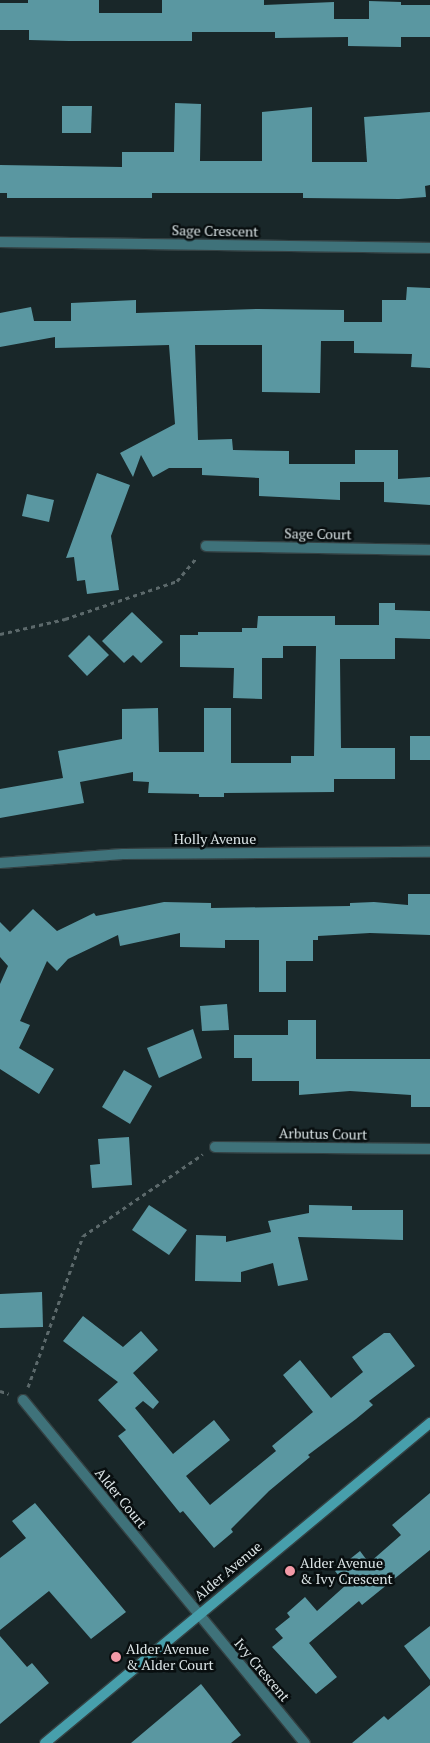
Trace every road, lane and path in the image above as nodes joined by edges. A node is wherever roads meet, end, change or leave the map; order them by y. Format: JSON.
{"nodes":[{"id":1,"x":0,"y":242,"type":"edge"},
{"id":2,"x":430,"y":248,"type":"edge"},
{"id":3,"x":206,"y":546,"type":"joint"},
{"id":4,"x":430,"y":550,"type":"edge"},
{"id":5,"x":0,"y":634,"type":"edge"},
{"id":6,"x":430,"y":852,"type":"edge"},
{"id":7,"x":0,"y":863,"type":"edge"},
{"id":8,"x":215,"y":1147,"type":"joint"},
{"id":9,"x":430,"y":1149,"type":"edge"},
{"id":10,"x":23,"y":1400,"type":"joint"},
{"id":11,"x":430,"y":1422,"type":"edge"},
{"id":12,"x":198,"y":1614,"type":"junction"},
{"id":13,"x":45,"y":1743,"type":"edge"},
{"id":14,"x":305,"y":1743,"type":"edge"}],
"edges":[{"from":1,"to":2,"type":"street","name":"Sage Crescent"},
{"from":3,"to":4,"type":"street","name":"Sage Court"},
{"from":3,"to":5,"type":"path"},
{"from":6,"to":7,"type":"street","name":"Holly Avenue"},
{"from":8,"to":9,"type":"street","name":"Arbutus Court"},
{"from":8,"to":10,"type":"path"},
{"from":10,"to":12,"type":"street","name":"Alder Court"},
{"from":11,"to":12,"type":"street","name":"Alder Avenue"},
{"from":12,"to":13,"type":"street","name":"Alder Avenue"},
{"from":12,"to":14,"type":"street","name":"Ivy Crescent"}]}
